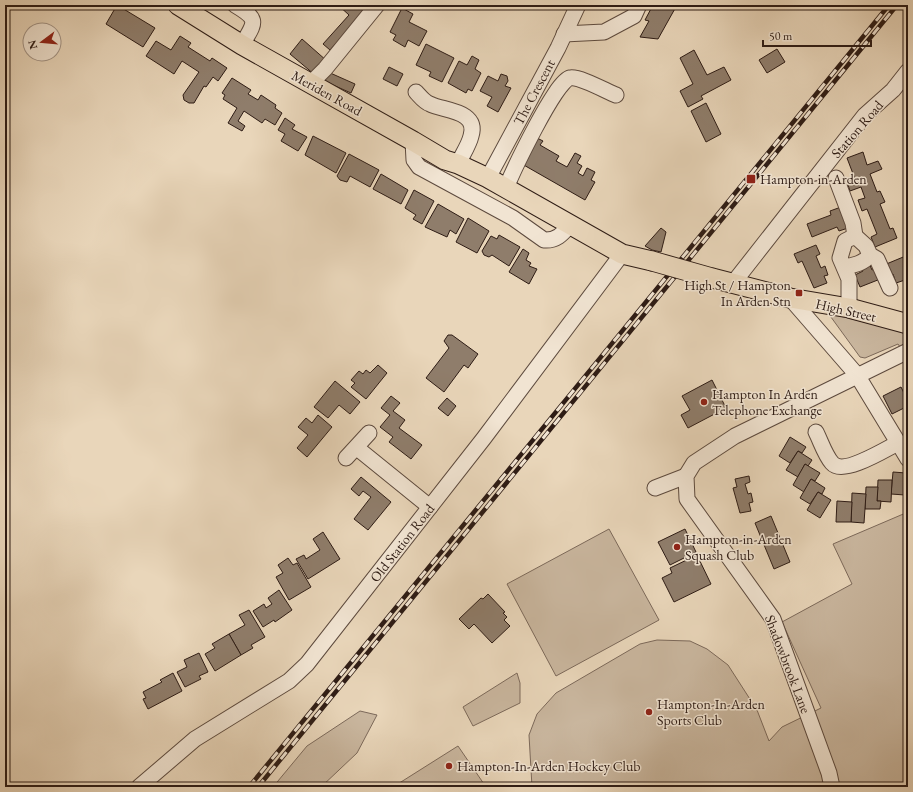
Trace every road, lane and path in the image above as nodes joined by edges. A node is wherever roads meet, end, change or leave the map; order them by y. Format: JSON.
{"nodes":[{"id":1,"x":178,"y":5,"type":"edge"},
{"id":2,"x":235,"y":5,"type":"edge"},
{"id":3,"x":376,"y":5,"type":"edge"},
{"id":4,"x":578,"y":5,"type":"edge"},
{"id":5,"x":639,"y":5,"type":"edge"},
{"id":6,"x":564,"y":34,"type":"junction"},
{"id":7,"x":242,"y":45,"type":"junction"},
{"id":8,"x":908,"y":71,"type":"edge"},
{"id":9,"x":310,"y":84,"type":"junction"},
{"id":10,"x":416,"y":92,"type":"dead end"},
{"id":11,"x":616,"y":95,"type":"dead end"},
{"id":12,"x":413,"y":141,"type":"junction"},
{"id":13,"x":458,"y":164,"type":"junction"},
{"id":14,"x":488,"y":178,"type":"junction"},
{"id":15,"x":836,"y":178,"type":"dead end"},
{"id":16,"x":506,"y":188,"type":"junction"},
{"id":17,"x":570,"y":224,"type":"junction"},
{"id":18,"x":855,"y":236,"type":"junction"},
{"id":19,"x":622,"y":254,"type":"junction"},
{"id":20,"x":870,"y":255,"type":"junction"},
{"id":21,"x":845,"y":267,"type":"junction"},
{"id":22,"x":734,"y":282,"type":"junction"},
{"id":23,"x":890,"y":288,"type":"dead end"},
{"id":24,"x":790,"y":298,"type":"junction"},
{"id":25,"x":849,"y":308,"type":"junction"},
{"id":26,"x":908,"y":324,"type":"edge"},
{"id":27,"x":908,"y":351,"type":"edge"},
{"id":28,"x":857,"y":375,"type":"junction"},
{"id":29,"x":816,"y":432,"type":"dead end"},
{"id":30,"x":369,"y":433,"type":"dead end"},
{"id":31,"x":898,"y":443,"type":"junction"},
{"id":32,"x":908,"y":459,"type":"edge"},
{"id":33,"x":686,"y":476,"type":"junction"},
{"id":34,"x":655,"y":488,"type":"dead end"},
{"id":35,"x":430,"y":507,"type":"junction"},
{"id":36,"x":148,"y":782,"type":"edge"},
{"id":37,"x":139,"y":787,"type":"edge"},
{"id":38,"x":832,"y":787,"type":"edge"}],
"edges":[{"from":1,"to":7,"type":"main road","name":"Meriden Road"},
{"from":2,"to":7,"type":"street"},
{"from":3,"to":9,"type":"street"},
{"from":4,"to":6,"type":"street","name":"The Crescent"},
{"from":5,"to":6,"type":"street"},
{"from":6,"to":14,"type":"street","name":"The Crescent"},
{"from":7,"to":9,"type":"main road","name":"Meriden Road"},
{"from":8,"to":22,"type":"street","name":"Station Road"},
{"from":9,"to":12,"type":"main road","name":"Meriden Road"},
{"from":10,"to":13,"type":"street"},
{"from":11,"to":16,"type":"street"},
{"from":12,"to":13,"type":"main road","name":"Meriden Road"},
{"from":12,"to":17,"type":"street"},
{"from":13,"to":14,"type":"main road","name":"Meriden Road"},
{"from":14,"to":16,"type":"main road","name":"Meriden Road"},
{"from":15,"to":18,"type":"street"},
{"from":16,"to":17,"type":"main road","name":"Meriden Road"},
{"from":17,"to":19,"type":"main road","name":"Meriden Road"},
{"from":18,"to":20,"type":"street"},
{"from":18,"to":21,"type":"street"},
{"from":19,"to":22,"type":"main road","name":"High Street","bridge":true},
{"from":19,"to":35,"type":"street","name":"Old Station Road"},
{"from":20,"to":21,"type":"street"},
{"from":20,"to":23,"type":"street"},
{"from":21,"to":25,"type":"street"},
{"from":22,"to":24,"type":"main road","name":"High Street"},
{"from":24,"to":25,"type":"main road","name":"High Street"},
{"from":24,"to":28,"type":"street"},
{"from":25,"to":26,"type":"main road","name":"High Street"},
{"from":27,"to":28,"type":"street"},
{"from":28,"to":31,"type":"street"},
{"from":28,"to":33,"type":"street"},
{"from":29,"to":31,"type":"street"},
{"from":30,"to":35,"type":"street"},
{"from":31,"to":32,"type":"street"},
{"from":33,"to":34,"type":"street"},
{"from":33,"to":38,"type":"street","name":"Shadowbrook Lane"},
{"from":35,"to":36,"type":"street","name":"Old Station Road"},
{"from":36,"to":37,"type":"street","name":"Old Station Road"}]}
